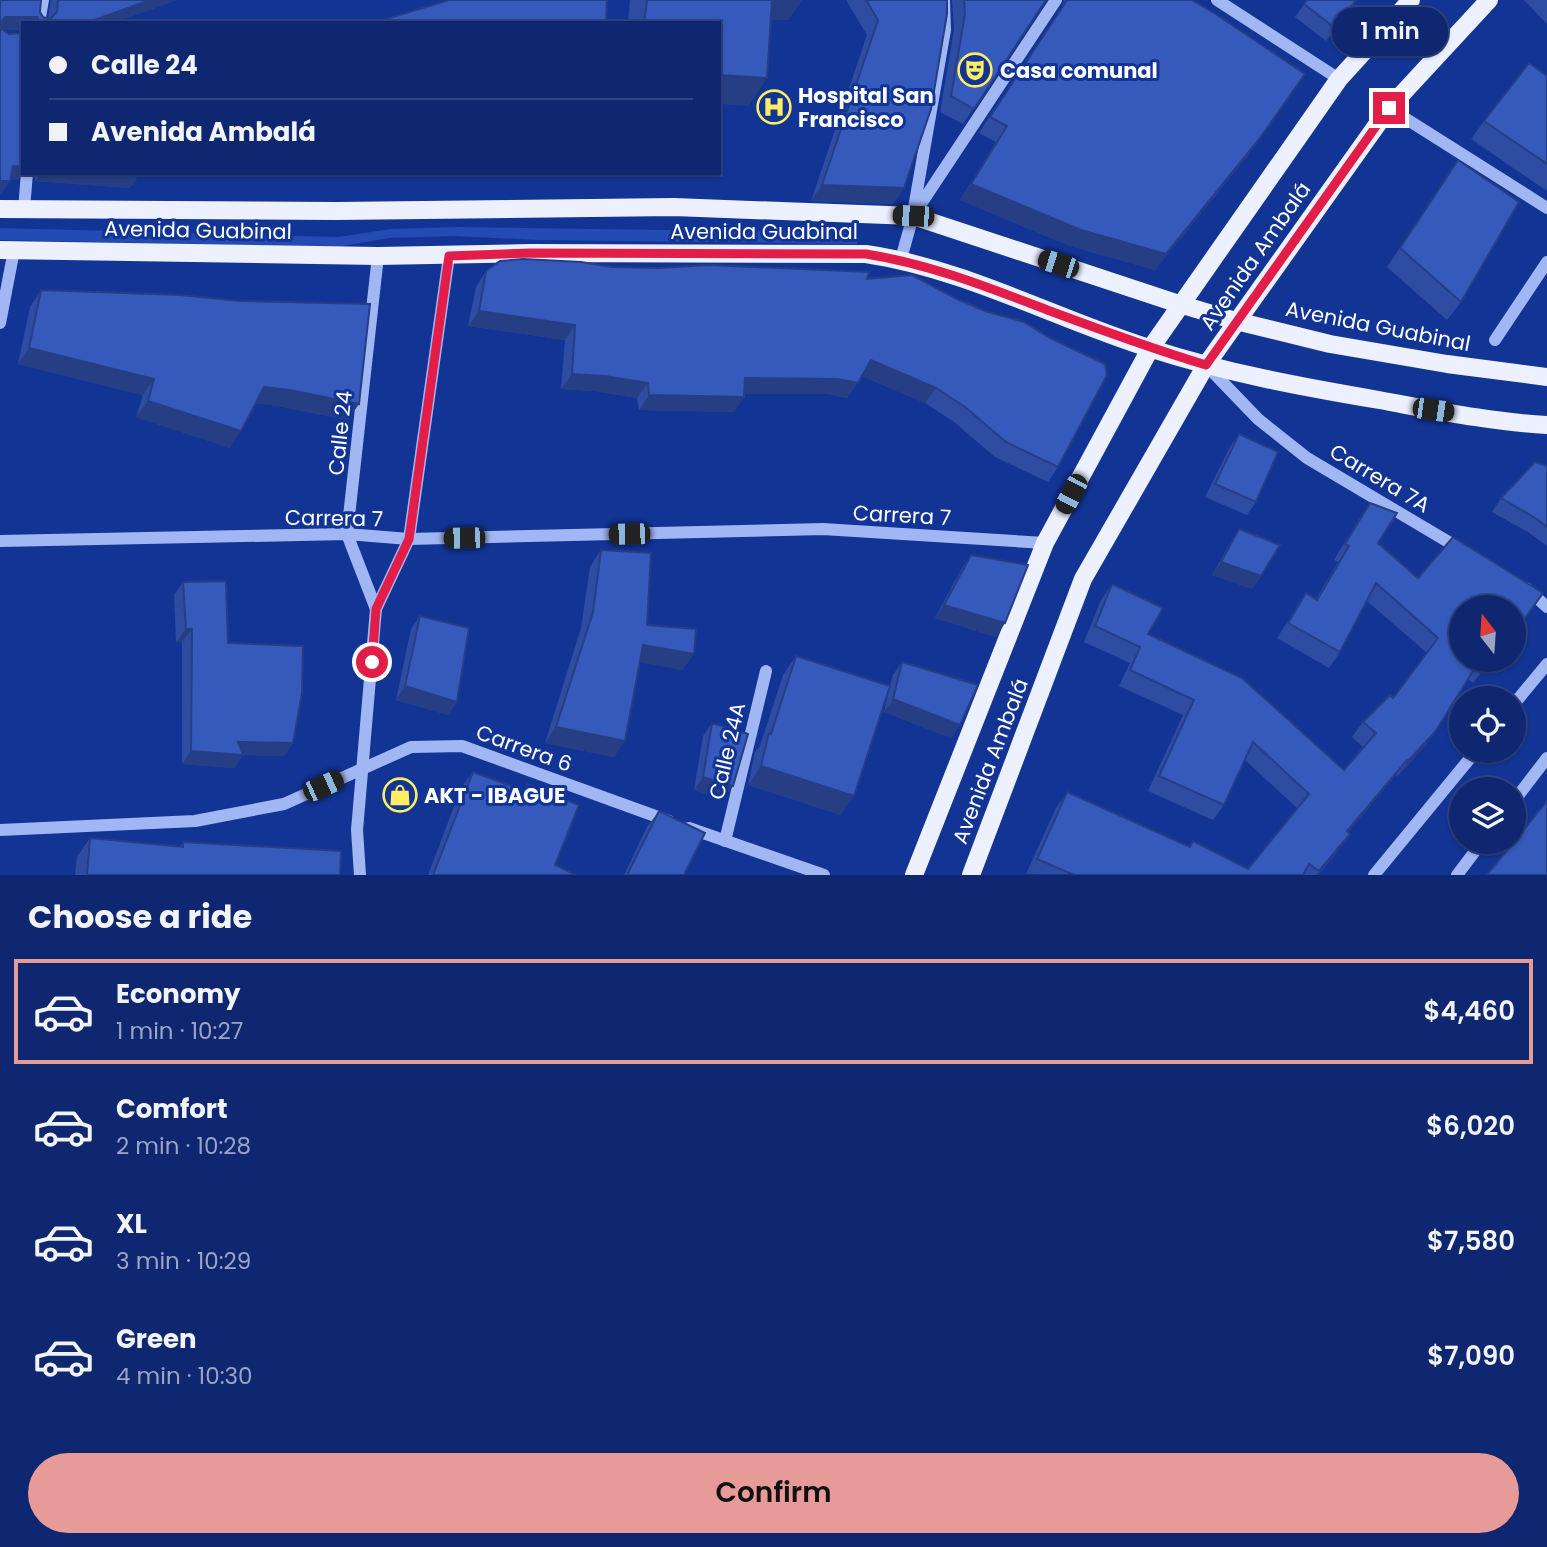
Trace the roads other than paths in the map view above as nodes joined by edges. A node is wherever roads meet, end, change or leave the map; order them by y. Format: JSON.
{"nodes":[{"id":1,"x":43,"y":0,"type":"edge"},
{"id":2,"x":944,"y":0,"type":"edge"},
{"id":3,"x":1056,"y":0,"type":"edge"},
{"id":4,"x":1217,"y":0,"type":"edge"},
{"id":5,"x":1411,"y":0,"type":"edge"},
{"id":6,"x":1489,"y":0,"type":"edge"},
{"id":7,"x":39,"y":21,"type":"edge"},
{"id":8,"x":1339,"y":79,"type":"junction"},
{"id":9,"x":1389,"y":108,"type":"junction"},
{"id":10,"x":27,"y":175,"type":"edge"},
{"id":11,"x":1547,"y":208,"type":"edge"},
{"id":12,"x":0,"y":209,"type":"edge"},
{"id":13,"x":24,"y":209,"type":"junction"},
{"id":14,"x":913,"y":216,"type":"junction"},
{"id":15,"x":7,"y":250,"type":"edge"},
{"id":16,"x":379,"y":256,"type":"junction"},
{"id":17,"x":449,"y":256,"type":"junction"},
{"id":18,"x":901,"y":259,"type":"junction"},
{"id":19,"x":1547,"y":262,"type":"edge"},
{"id":20,"x":1179,"y":304,"type":"junction"},
{"id":21,"x":1236,"y":321,"type":"junction"},
{"id":22,"x":0,"y":323,"type":"edge"},
{"id":23,"x":1495,"y":340,"type":"dead end"},
{"id":24,"x":1150,"y":349,"type":"junction"},
{"id":25,"x":1206,"y":365,"type":"junction"},
{"id":26,"x":1547,"y":377,"type":"edge"},
{"id":27,"x":1547,"y":425,"type":"edge"},
{"id":28,"x":347,"y":534,"type":"junction"},
{"id":29,"x":409,"y":539,"type":"junction"},
{"id":30,"x":0,"y":541,"type":"edge"},
{"id":31,"x":1045,"y":543,"type":"junction"},
{"id":32,"x":1472,"y":556,"type":"edge"},
{"id":33,"x":1519,"y":583,"type":"edge"},
{"id":34,"x":1547,"y":607,"type":"edge"},
{"id":35,"x":376,"y":609,"type":"junction"},
{"id":36,"x":1547,"y":664,"type":"edge"},
{"id":37,"x":766,"y":671,"type":"dead end"},
{"id":38,"x":1526,"y":689,"type":"edge"},
{"id":39,"x":1547,"y":758,"type":"edge"},
{"id":40,"x":1466,"y":763,"type":"edge"},
{"id":41,"x":362,"y":769,"type":"junction"},
{"id":42,"x":1526,"y":785,"type":"edge"},
{"id":43,"x":0,"y":830,"type":"edge"},
{"id":44,"x":725,"y":841,"type":"junction"},
{"id":45,"x":1473,"y":854,"type":"edge"},
{"id":46,"x":360,"y":875,"type":"edge"},
{"id":47,"x":824,"y":875,"type":"edge"},
{"id":48,"x":914,"y":875,"type":"edge"},
{"id":49,"x":971,"y":875,"type":"edge"},
{"id":50,"x":1374,"y":875,"type":"edge"},
{"id":51,"x":1457,"y":875,"type":"edge"}],
"edges":[{"from":1,"to":7,"type":"street"},
{"from":2,"to":14,"type":"street"},
{"from":3,"to":14,"type":"street"},
{"from":4,"to":8,"type":"street"},
{"from":5,"to":8,"type":"main road","name":"Avenida Ambalá"},
{"from":6,"to":9,"type":"main road","name":"Avenida Ambalá"},
{"from":8,"to":20,"type":"main road","name":"Avenida Ambalá"},
{"from":9,"to":11,"type":"street"},
{"from":9,"to":21,"type":"main road","name":"Avenida Ambalá"},
{"from":10,"to":13,"type":"street"},
{"from":12,"to":13,"type":"main road","name":"Avenida Guabinal"},
{"from":13,"to":14,"type":"main road","name":"Avenida Guabinal"},
{"from":14,"to":18,"type":"street"},
{"from":14,"to":20,"type":"main road","name":"Avenida Guabinal"},
{"from":15,"to":16,"type":"main road","name":"Avenida Guabinal"},
{"from":15,"to":22,"type":"street"},
{"from":16,"to":17,"type":"main road","name":"Avenida Guabinal"},
{"from":16,"to":28,"type":"street","name":"Calle 24"},
{"from":17,"to":18,"type":"main road","name":"Avenida Guabinal"},
{"from":17,"to":29,"type":"street","name":"Calle 24"},
{"from":18,"to":24,"type":"main road","name":"Avenida Guabinal"},
{"from":19,"to":23,"type":"street"},
{"from":20,"to":21,"type":"main road","name":"Avenida Guabinal"},
{"from":20,"to":24,"type":"main road","name":"Avenida Ambalá"},
{"from":21,"to":25,"type":"main road","name":"Avenida Ambalá"},
{"from":21,"to":26,"type":"main road","name":"Avenida Guabinal"},
{"from":24,"to":25,"type":"main road","name":"Avenida Guabinal"},
{"from":24,"to":31,"type":"main road","name":"Avenida Ambalá"},
{"from":25,"to":27,"type":"main road","name":"Avenida Guabinal"},
{"from":25,"to":32,"type":"street","name":"Carrera 7A"},
{"from":25,"to":49,"type":"main road","name":"Avenida Ambalá"},
{"from":28,"to":29,"type":"street","name":"Carrera 7"},
{"from":28,"to":30,"type":"street","name":"Carrera 7"},
{"from":28,"to":35,"type":"street","name":"Calle 24"},
{"from":29,"to":31,"type":"street","name":"Carrera 7"},
{"from":29,"to":35,"type":"street","name":"Calle 24"},
{"from":31,"to":48,"type":"main road","name":"Avenida Ambalá"},
{"from":33,"to":34,"type":"street"},
{"from":35,"to":41,"type":"street","name":"Calle 24"},
{"from":36,"to":38,"type":"street"},
{"from":37,"to":44,"type":"street","name":"Calle 24A"},
{"from":39,"to":42,"type":"street"},
{"from":40,"to":50,"type":"street"},
{"from":41,"to":43,"type":"street","name":"Carrera 6"},
{"from":41,"to":44,"type":"street","name":"Carrera 6"},
{"from":41,"to":46,"type":"street","name":"Calle 24"},
{"from":44,"to":47,"type":"street","name":"Carrera 6"},
{"from":45,"to":51,"type":"street"}]}
